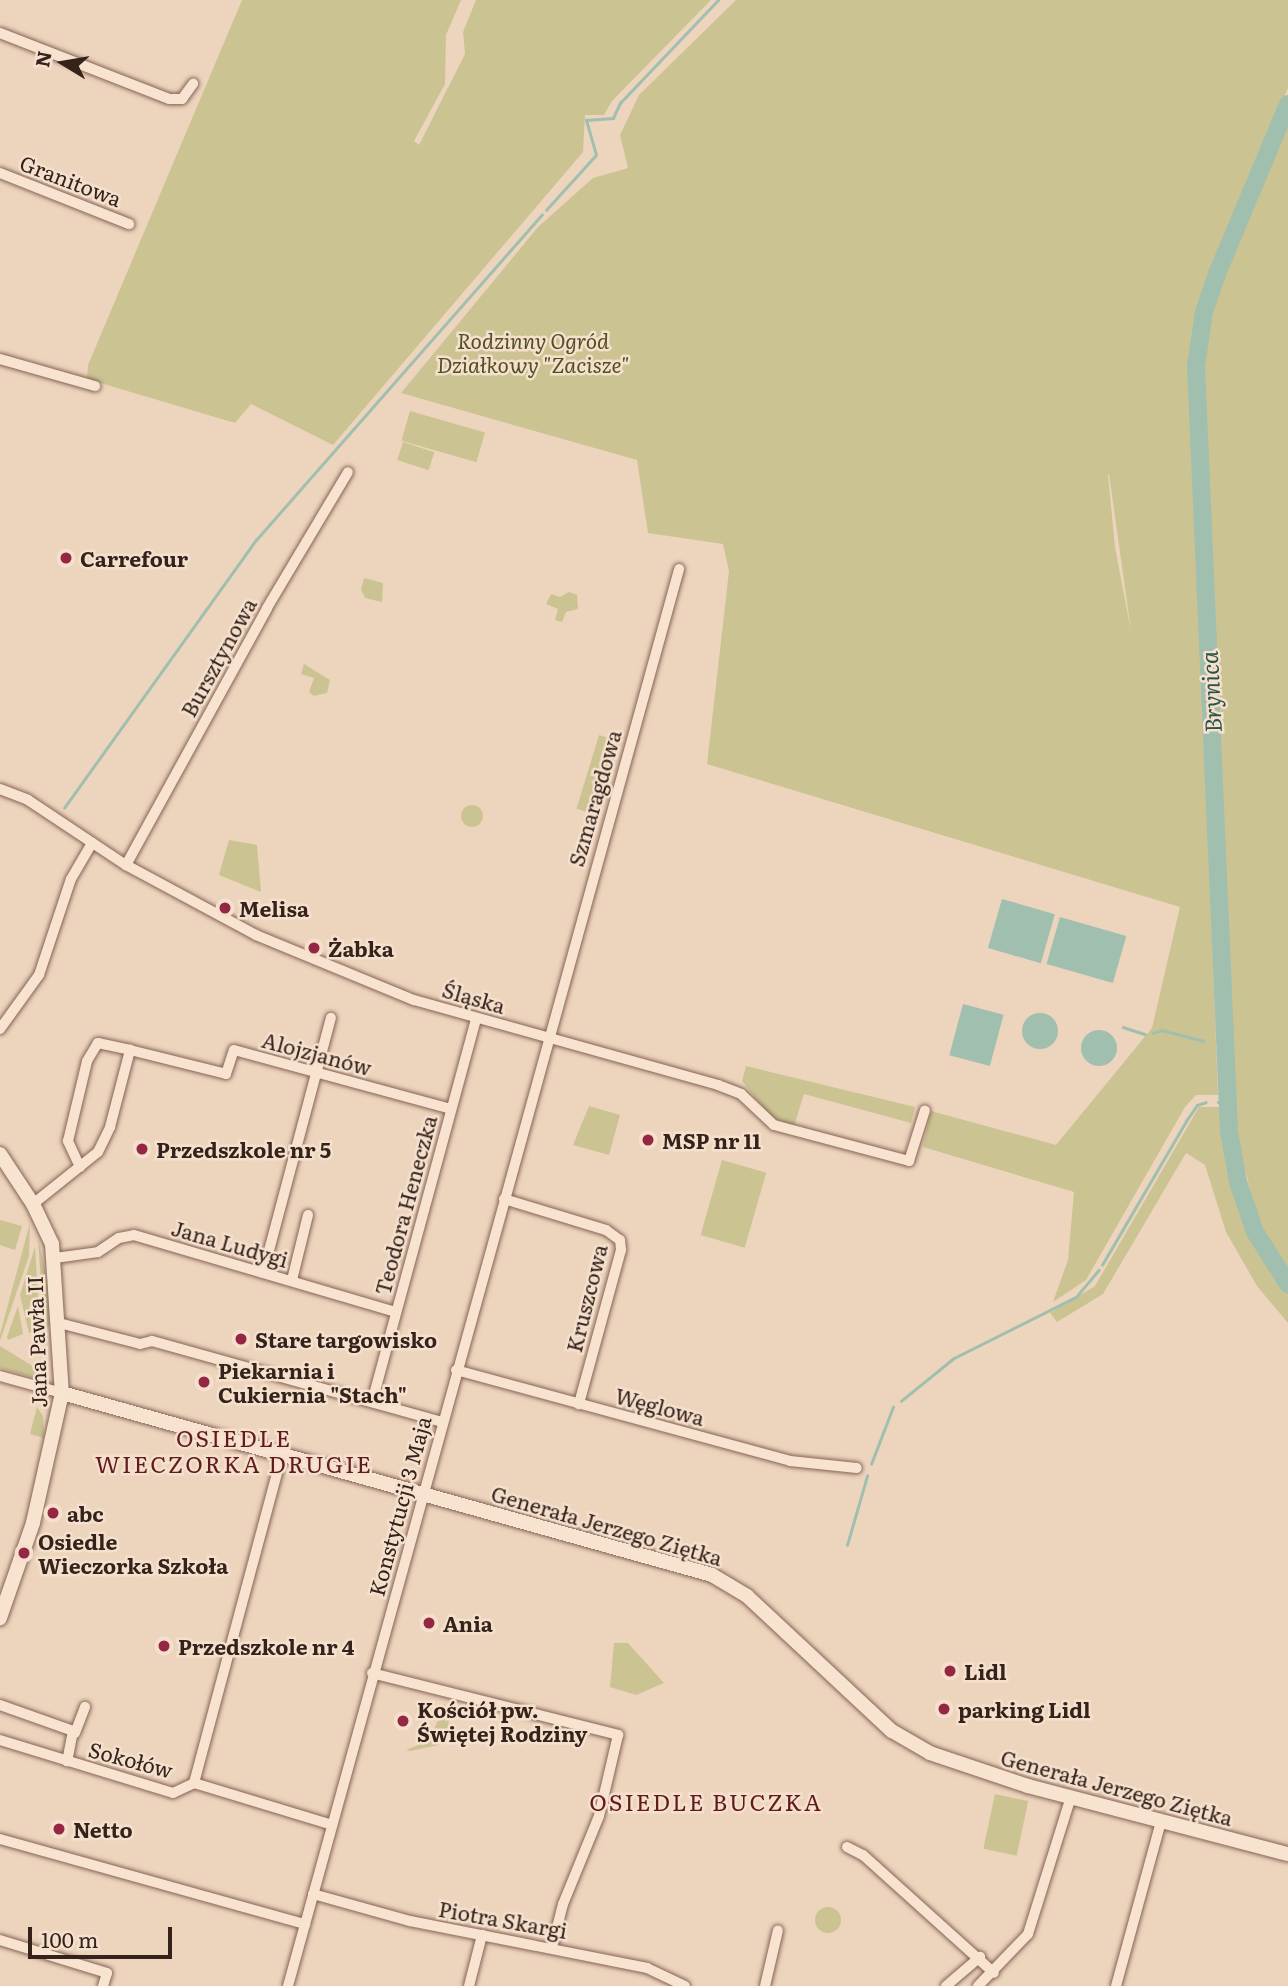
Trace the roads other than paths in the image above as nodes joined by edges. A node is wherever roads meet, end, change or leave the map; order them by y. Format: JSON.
{"nodes":[{"id":1,"x":0,"y":33,"type":"edge"},
{"id":2,"x":192,"y":84,"type":"dead end"},
{"id":3,"x":0,"y":173,"type":"edge"},
{"id":4,"x":129,"y":224,"type":"dead end"},
{"id":5,"x":0,"y":359,"type":"edge"},
{"id":6,"x":95,"y":386,"type":"dead end"},
{"id":7,"x":348,"y":472,"type":"dead end"},
{"id":8,"x":679,"y":569,"type":"dead end"},
{"id":9,"x":0,"y":789,"type":"edge"},
{"id":10,"x":92,"y":843,"type":"junction"},
{"id":11,"x":126,"y":865,"type":"junction"},
{"id":12,"x":331,"y":1018,"type":"dead end"},
{"id":13,"x":476,"y":1018,"type":"junction"},
{"id":14,"x":0,"y":1029,"type":"edge"},
{"id":15,"x":548,"y":1037,"type":"junction"},
{"id":16,"x":130,"y":1050,"type":"junction"},
{"id":17,"x":315,"y":1073,"type":"junction"},
{"id":18,"x":451,"y":1109,"type":"junction"},
{"id":19,"x":925,"y":1110,"type":"dead end"},
{"id":20,"x":0,"y":1154,"type":"edge"},
{"id":21,"x":80,"y":1167,"type":"junction"},
{"id":22,"x":504,"y":1199,"type":"junction"},
{"id":23,"x":33,"y":1204,"type":"junction"},
{"id":24,"x":308,"y":1215,"type":"dead end"},
{"id":25,"x":55,"y":1258,"type":"junction"},
{"id":26,"x":263,"y":1273,"type":"junction"},
{"id":27,"x":292,"y":1280,"type":"junction"},
{"id":28,"x":396,"y":1312,"type":"junction"},
{"id":29,"x":60,"y":1323,"type":"junction"},
{"id":30,"x":456,"y":1370,"type":"junction"},
{"id":31,"x":0,"y":1376,"type":"edge"},
{"id":32,"x":62,"y":1393,"type":"junction"},
{"id":33,"x":372,"y":1402,"type":"junction"},
{"id":34,"x":579,"y":1404,"type":"junction"},
{"id":35,"x":442,"y":1422,"type":"junction"},
{"id":36,"x":282,"y":1455,"type":"junction"},
{"id":37,"x":857,"y":1468,"type":"dead end"},
{"id":38,"x":422,"y":1494,"type":"junction"},
{"id":39,"x":0,"y":1618,"type":"edge"},
{"id":40,"x":373,"y":1673,"type":"junction"},
{"id":41,"x":0,"y":1704,"type":"edge"},
{"id":42,"x":85,"y":1707,"type":"dead end"},
{"id":43,"x":75,"y":1733,"type":"junction"},
{"id":44,"x":0,"y":1740,"type":"edge"},
{"id":45,"x":67,"y":1761,"type":"junction"},
{"id":46,"x":194,"y":1783,"type":"junction"},
{"id":47,"x":1070,"y":1797,"type":"junction"},
{"id":48,"x":1161,"y":1821,"type":"junction"},
{"id":49,"x":332,"y":1825,"type":"junction"},
{"id":50,"x":0,"y":1839,"type":"edge"},
{"id":51,"x":847,"y":1847,"type":"dead end"},
{"id":52,"x":1288,"y":1854,"type":"edge"},
{"id":53,"x":313,"y":1894,"type":"junction"},
{"id":54,"x":305,"y":1924,"type":"junction"},
{"id":55,"x":778,"y":1930,"type":"dead end"},
{"id":56,"x":482,"y":1936,"type":"junction"},
{"id":57,"x":0,"y":1940,"type":"edge"},
{"id":58,"x":552,"y":1947,"type":"junction"},
{"id":59,"x":980,"y":1957,"type":"junction"},
{"id":60,"x":994,"y":1973,"type":"junction"},
{"id":61,"x":103,"y":1986,"type":"edge"},
{"id":62,"x":288,"y":1986,"type":"edge"},
{"id":63,"x":469,"y":1986,"type":"edge"},
{"id":64,"x":685,"y":1986,"type":"edge"},
{"id":65,"x":765,"y":1986,"type":"edge"},
{"id":66,"x":946,"y":1986,"type":"edge"},
{"id":67,"x":978,"y":1986,"type":"edge"},
{"id":68,"x":1116,"y":1986,"type":"edge"}],
"edges":[{"from":1,"to":2,"type":"street"},
{"from":3,"to":4,"type":"street","name":"Granitowa"},
{"from":5,"to":6,"type":"street"},
{"from":7,"to":11,"type":"street","name":"Bursztynowa"},
{"from":8,"to":15,"type":"street","name":"Szmaragdowa"},
{"from":9,"to":10,"type":"street","name":"Śląska"},
{"from":10,"to":11,"type":"street","name":"Śląska"},
{"from":10,"to":14,"type":"street"},
{"from":11,"to":13,"type":"street","name":"Śląska"},
{"from":12,"to":17,"type":"street"},
{"from":13,"to":15,"type":"street","name":"Śląska"},
{"from":13,"to":18,"type":"street","name":"Teodora Heneczka"},
{"from":15,"to":19,"type":"street","name":"Śląska"},
{"from":15,"to":22,"type":"street","name":"Konstytucji 3 Maja"},
{"from":16,"to":17,"type":"street","name":"Alojzjanów"},
{"from":16,"to":21,"type":"street"},
{"from":16,"to":21,"type":"street"},
{"from":17,"to":18,"type":"street","name":"Alojzjanów"},
{"from":17,"to":26,"type":"street"},
{"from":18,"to":28,"type":"street","name":"Teodora Heneczka"},
{"from":20,"to":23,"type":"street","name":"Jana Pawła II"},
{"from":21,"to":23,"type":"street"},
{"from":22,"to":30,"type":"street","name":"Konstytucji 3 Maja"},
{"from":22,"to":34,"type":"street","name":"Kruszcowa"},
{"from":23,"to":25,"type":"street","name":"Jana Pawła II"},
{"from":24,"to":27,"type":"street"},
{"from":25,"to":26,"type":"street","name":"Jana Ludygi"},
{"from":25,"to":29,"type":"street","name":"Jana Pawła II"},
{"from":26,"to":27,"type":"street","name":"Jana Ludygi"},
{"from":27,"to":28,"type":"street","name":"Jana Ludygi"},
{"from":28,"to":33,"type":"street","name":"Teodora Heneczka"},
{"from":29,"to":32,"type":"street","name":"Jana Pawła II"},
{"from":29,"to":33,"type":"street"},
{"from":30,"to":34,"type":"street","name":"Węglowa"},
{"from":30,"to":35,"type":"street","name":"Konstytucji 3 Maja"},
{"from":31,"to":32,"type":"street"},
{"from":32,"to":36,"type":"street","name":"Generała Jerzego Ziętka"},
{"from":32,"to":39,"type":"street","name":"Jana Pawła II"},
{"from":33,"to":35,"type":"street"},
{"from":34,"to":37,"type":"street","name":"Węglowa"},
{"from":35,"to":38,"type":"street","name":"Konstytucji 3 Maja"},
{"from":36,"to":38,"type":"street","name":"Generała Jerzego Ziętka"},
{"from":36,"to":46,"type":"street"},
{"from":38,"to":40,"type":"street","name":"Konstytucji 3 Maja"},
{"from":38,"to":47,"type":"street","name":"Generała Jerzego Ziętka"},
{"from":40,"to":49,"type":"street","name":"Konstytucji 3 Maja"},
{"from":40,"to":58,"type":"street"},
{"from":41,"to":43,"type":"street"},
{"from":42,"to":43,"type":"street"},
{"from":43,"to":45,"type":"street"},
{"from":44,"to":45,"type":"street","name":"Sokołów"},
{"from":45,"to":46,"type":"street","name":"Sokołów"},
{"from":46,"to":49,"type":"street","name":"Sokołów"},
{"from":47,"to":48,"type":"street","name":"Generała Jerzego Ziętka"},
{"from":47,"to":60,"type":"street"},
{"from":48,"to":52,"type":"street","name":"Generała Jerzego Ziętka"},
{"from":48,"to":68,"type":"street"},
{"from":49,"to":53,"type":"street","name":"Konstytucji 3 Maja"},
{"from":50,"to":54,"type":"street"},
{"from":51,"to":59,"type":"street"},
{"from":53,"to":54,"type":"street","name":"Konstytucji 3 Maja"},
{"from":53,"to":56,"type":"street","name":"Piotra Skargi"},
{"from":54,"to":62,"type":"street","name":"Konstytucji 3 Maja"},
{"from":55,"to":65,"type":"street"},
{"from":56,"to":58,"type":"street","name":"Piotra Skargi"},
{"from":56,"to":63,"type":"street"},
{"from":57,"to":61,"type":"street"},
{"from":58,"to":64,"type":"street","name":"Piotra Skargi"},
{"from":59,"to":60,"type":"street"},
{"from":59,"to":66,"type":"street"},
{"from":60,"to":67,"type":"street"}]}
